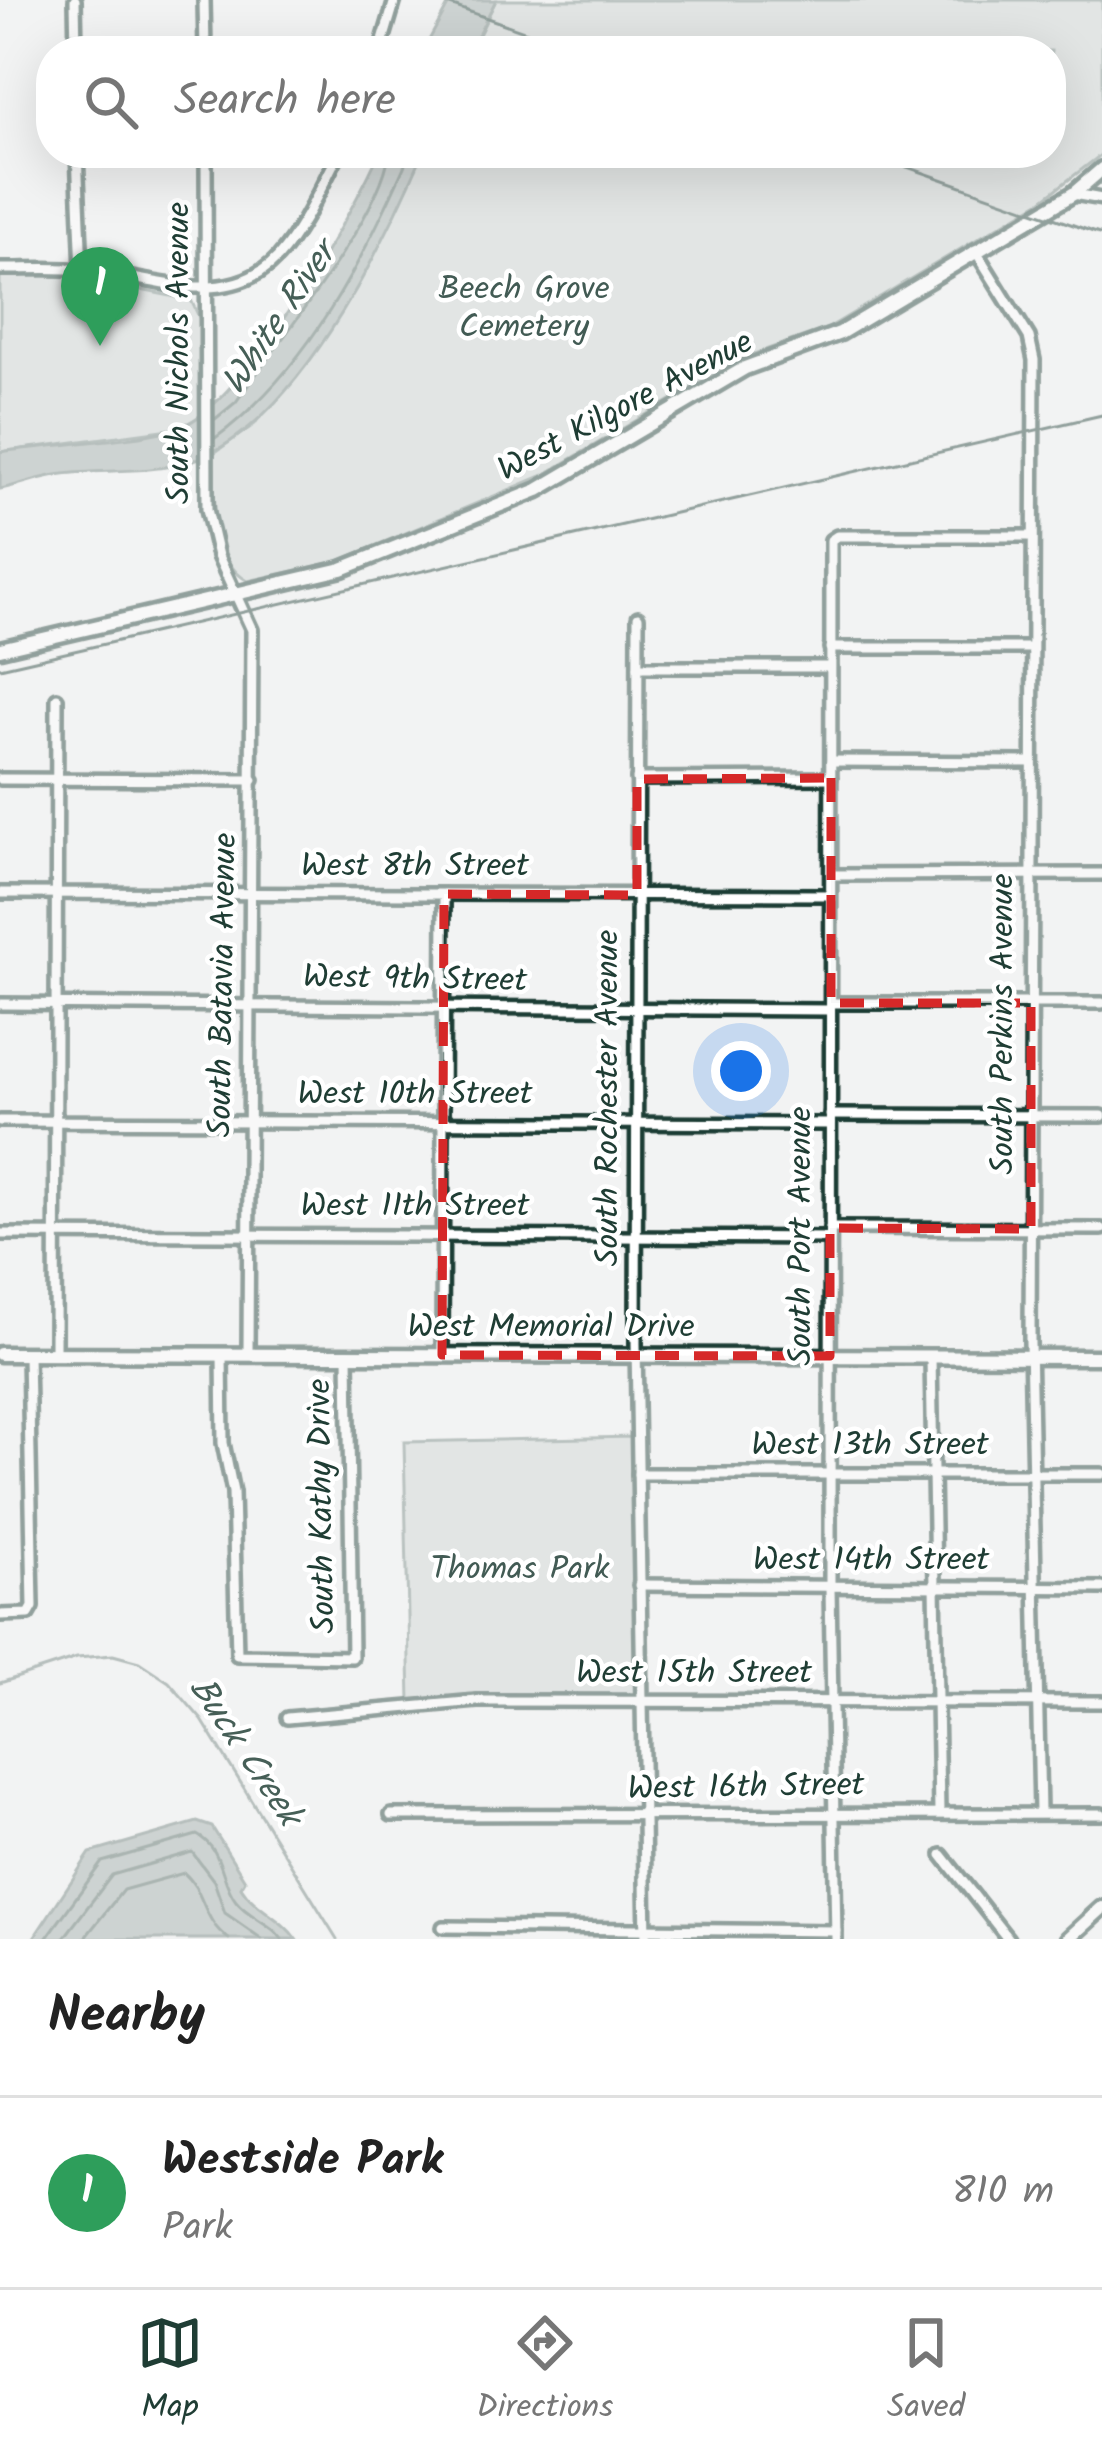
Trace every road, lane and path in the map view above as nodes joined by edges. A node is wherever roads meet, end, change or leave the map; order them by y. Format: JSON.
{"nodes":[{"id":1,"x":76,"y":0,"type":"edge"},
{"id":2,"x":205,"y":0,"type":"edge"},
{"id":3,"x":394,"y":0,"type":"edge"},
{"id":4,"x":76,"y":36,"type":"edge"},
{"id":5,"x":205,"y":36,"type":"edge"},
{"id":6,"x":384,"y":36,"type":"edge"},
{"id":7,"x":77,"y":168,"type":"edge"},
{"id":8,"x":206,"y":168,"type":"edge"},
{"id":9,"x":330,"y":168,"type":"edge"},
{"id":10,"x":1102,"y":169,"type":"edge"},
{"id":11,"x":1073,"y":194,"type":"junction"},
{"id":12,"x":1102,"y":199,"type":"edge"},
{"id":13,"x":975,"y":250,"type":"junction"},
{"id":14,"x":0,"y":269,"type":"edge"},
{"id":15,"x":82,"y":270,"type":"junction"},
{"id":16,"x":207,"y":289,"type":"junction"},
{"id":17,"x":1032,"y":536,"type":"junction"},
{"id":18,"x":237,"y":595,"type":"junction"},
{"id":19,"x":249,"y":616,"type":"joint"},
{"id":20,"x":638,"y":617,"type":"dead end"},
{"id":21,"x":830,"y":648,"type":"junction"},
{"id":22,"x":1032,"y":648,"type":"junction"},
{"id":23,"x":0,"y":649,"type":"edge"},
{"id":24,"x":638,"y":667,"type":"junction"},
{"id":25,"x":830,"y":668,"type":"junction"},
{"id":26,"x":57,"y":698,"type":"dead end"},
{"id":27,"x":831,"y":761,"type":"junction"},
{"id":28,"x":1031,"y":762,"type":"junction"},
{"id":29,"x":831,"y":778,"type":"junction"},
{"id":30,"x":0,"y":779,"type":"edge"},
{"id":31,"x":637,"y":779,"type":"junction"},
{"id":32,"x":57,"y":780,"type":"junction"},
{"id":33,"x":254,"y":780,"type":"junction"},
{"id":34,"x":831,"y":874,"type":"junction"},
{"id":35,"x":1102,"y":874,"type":"edge"},
{"id":36,"x":1031,"y":875,"type":"junction"},
{"id":37,"x":0,"y":893,"type":"edge"},
{"id":38,"x":252,"y":893,"type":"junction"},
{"id":39,"x":57,"y":894,"type":"junction"},
{"id":40,"x":444,"y":894,"type":"junction"},
{"id":41,"x":637,"y":895,"type":"junction"},
{"id":42,"x":830,"y":896,"type":"junction"},
{"id":43,"x":57,"y":1003,"type":"junction"},
{"id":44,"x":1031,"y":1003,"type":"junction"},
{"id":45,"x":1102,"y":1003,"type":"edge"},
{"id":46,"x":0,"y":1004,"type":"edge"},
{"id":47,"x":250,"y":1005,"type":"junction"},
{"id":48,"x":830,"y":1006,"type":"junction"},
{"id":49,"x":445,"y":1009,"type":"junction"},
{"id":50,"x":636,"y":1010,"type":"junction"},
{"id":51,"x":1031,"y":1116,"type":"junction"},
{"id":52,"x":1102,"y":1116,"type":"edge"},
{"id":53,"x":830,"y":1119,"type":"junction"},
{"id":54,"x":0,"y":1120,"type":"edge"},
{"id":55,"x":56,"y":1120,"type":"junction"},
{"id":56,"x":250,"y":1121,"type":"junction"},
{"id":57,"x":444,"y":1122,"type":"junction"},
{"id":58,"x":637,"y":1123,"type":"junction"},
{"id":59,"x":1031,"y":1229,"type":"junction"},
{"id":60,"x":1102,"y":1229,"type":"edge"},
{"id":61,"x":443,"y":1233,"type":"junction"},
{"id":62,"x":830,"y":1233,"type":"junction"},
{"id":63,"x":0,"y":1234,"type":"edge"},
{"id":64,"x":636,"y":1234,"type":"junction"},
{"id":65,"x":56,"y":1235,"type":"junction"},
{"id":66,"x":249,"y":1235,"type":"junction"},
{"id":67,"x":0,"y":1354,"type":"edge"},
{"id":68,"x":28,"y":1354,"type":"junction"},
{"id":69,"x":55,"y":1354,"type":"junction"},
{"id":70,"x":222,"y":1354,"type":"junction"},
{"id":71,"x":248,"y":1354,"type":"junction"},
{"id":72,"x":348,"y":1354,"type":"junction"},
{"id":73,"x":442,"y":1354,"type":"junction"},
{"id":74,"x":636,"y":1354,"type":"junction"},
{"id":75,"x":830,"y":1356,"type":"junction"},
{"id":76,"x":1032,"y":1357,"type":"junction"},
{"id":77,"x":1102,"y":1357,"type":"edge"},
{"id":78,"x":931,"y":1358,"type":"junction"},
{"id":79,"x":830,"y":1473,"type":"junction"},
{"id":80,"x":933,"y":1473,"type":"junction"},
{"id":81,"x":1034,"y":1473,"type":"junction"},
{"id":82,"x":638,"y":1474,"type":"junction"},
{"id":83,"x":1102,"y":1474,"type":"edge"},
{"id":84,"x":639,"y":1586,"type":"junction"},
{"id":85,"x":830,"y":1588,"type":"junction"},
{"id":86,"x":1102,"y":1588,"type":"edge"},
{"id":87,"x":935,"y":1589,"type":"junction"},
{"id":88,"x":1036,"y":1589,"type":"junction"},
{"id":89,"x":0,"y":1615,"type":"edge"},
{"id":90,"x":935,"y":1701,"type":"junction"},
{"id":91,"x":641,"y":1702,"type":"junction"},
{"id":92,"x":830,"y":1702,"type":"junction"},
{"id":93,"x":1037,"y":1702,"type":"junction"},
{"id":94,"x":1102,"y":1702,"type":"edge"},
{"id":95,"x":287,"y":1718,"type":"dead end"},
{"id":96,"x":939,"y":1812,"type":"junction"},
{"id":97,"x":1040,"y":1812,"type":"junction"},
{"id":98,"x":834,"y":1814,"type":"junction"},
{"id":99,"x":1102,"y":1814,"type":"edge"},
{"id":100,"x":392,"y":1815,"type":"dead end"},
{"id":101,"x":644,"y":1816,"type":"junction"},
{"id":102,"x":942,"y":1855,"type":"dead end"},
{"id":103,"x":1102,"y":1907,"type":"edge"},
{"id":104,"x":442,"y":1927,"type":"dead end"},
{"id":105,"x":646,"y":1934,"type":"edge"},
{"id":106,"x":836,"y":1935,"type":"edge"},
{"id":107,"x":1008,"y":1939,"type":"edge"},
{"id":108,"x":1068,"y":1939,"type":"edge"}],
"edges":[{"from":1,"to":4,"type":"street"},
{"from":2,"to":5,"type":"street"},
{"from":3,"to":6,"type":"street"},
{"from":7,"to":15,"type":"street"},
{"from":8,"to":16,"type":"street","name":"South Nichols Avenue"},
{"from":9,"to":16,"type":"street"},
{"from":10,"to":11,"type":"main road","name":"West Kilgore Avenue"},
{"from":11,"to":12,"type":"street"},
{"from":11,"to":13,"type":"main road","name":"West Kilgore Avenue"},
{"from":13,"to":17,"type":"street","name":"South Perkins Avenue"},
{"from":13,"to":18,"type":"main road","name":"West Kilgore Avenue"},
{"from":14,"to":15,"type":"street"},
{"from":15,"to":16,"type":"street"},
{"from":16,"to":18,"type":"street","name":"South Nichols Avenue"},
{"from":17,"to":21,"type":"street","name":"South Port Avenue"},
{"from":17,"to":22,"type":"street","name":"South Perkins Avenue"},
{"from":18,"to":19,"type":"street","name":"South Nichols Avenue"},
{"from":18,"to":23,"type":"main road","name":"West Kilgore Avenue"},
{"from":19,"to":33,"type":"street","name":"South Batavia Avenue"},
{"from":20,"to":24,"type":"street","name":"South Rochester Avenue"},
{"from":21,"to":22,"type":"street"},
{"from":21,"to":25,"type":"street","name":"South Port Avenue"},
{"from":22,"to":28,"type":"street","name":"South Perkins Avenue"},
{"from":24,"to":25,"type":"street"},
{"from":24,"to":31,"type":"street","name":"South Rochester Avenue"},
{"from":25,"to":27,"type":"street","name":"South Port Avenue"},
{"from":26,"to":32,"type":"street"},
{"from":27,"to":28,"type":"street"},
{"from":27,"to":29,"type":"street","name":"South Port Avenue"},
{"from":28,"to":36,"type":"street","name":"South Perkins Avenue"},
{"from":29,"to":31,"type":"street"},
{"from":29,"to":34,"type":"street","name":"South Port Avenue"},
{"from":30,"to":32,"type":"street"},
{"from":31,"to":41,"type":"street","name":"South Rochester Avenue"},
{"from":32,"to":33,"type":"street"},
{"from":32,"to":39,"type":"street"},
{"from":33,"to":38,"type":"street","name":"South Batavia Avenue"},
{"from":34,"to":36,"type":"street"},
{"from":34,"to":42,"type":"street","name":"South Port Avenue"},
{"from":35,"to":36,"type":"street"},
{"from":36,"to":44,"type":"street","name":"South Perkins Avenue"},
{"from":37,"to":39,"type":"street","name":"West 8th Street"},
{"from":38,"to":39,"type":"street","name":"West 8th Street"},
{"from":38,"to":40,"type":"street","name":"West 8th Street"},
{"from":38,"to":47,"type":"street","name":"South Batavia Avenue"},
{"from":39,"to":43,"type":"street"},
{"from":40,"to":41,"type":"street","name":"West 8th Street"},
{"from":40,"to":49,"type":"street"},
{"from":41,"to":42,"type":"street","name":"West 8th Street"},
{"from":41,"to":50,"type":"street","name":"South Rochester Avenue"},
{"from":42,"to":48,"type":"street","name":"South Port Avenue"},
{"from":43,"to":46,"type":"street","name":"West 9th Street"},
{"from":43,"to":47,"type":"street","name":"West 9th Street"},
{"from":43,"to":55,"type":"street"},
{"from":44,"to":45,"type":"street","name":"West 9th Street"},
{"from":44,"to":48,"type":"street","name":"West 9th Street"},
{"from":44,"to":51,"type":"street","name":"South Perkins Avenue"},
{"from":47,"to":49,"type":"street","name":"West 9th Street"},
{"from":47,"to":56,"type":"street","name":"South Batavia Avenue"},
{"from":48,"to":50,"type":"street","name":"West 9th Street"},
{"from":48,"to":53,"type":"street","name":"South Port Avenue"},
{"from":49,"to":50,"type":"street","name":"West 9th Street"},
{"from":49,"to":57,"type":"street"},
{"from":50,"to":58,"type":"street","name":"South Rochester Avenue"},
{"from":51,"to":52,"type":"street","name":"West 10th Street"},
{"from":51,"to":53,"type":"street","name":"West 10th Street"},
{"from":51,"to":59,"type":"street","name":"South Perkins Avenue"},
{"from":53,"to":58,"type":"street","name":"West 10th Street"},
{"from":53,"to":62,"type":"street","name":"South Port Avenue"},
{"from":54,"to":55,"type":"street","name":"West 10th Street"},
{"from":55,"to":56,"type":"street","name":"West 10th Street"},
{"from":55,"to":65,"type":"street"},
{"from":56,"to":57,"type":"street","name":"West 10th Street"},
{"from":56,"to":66,"type":"street","name":"South Batavia Avenue"},
{"from":57,"to":58,"type":"street","name":"West 10th Street"},
{"from":57,"to":61,"type":"street"},
{"from":58,"to":64,"type":"street","name":"South Rochester Avenue"},
{"from":59,"to":60,"type":"street","name":"West 11th Street"},
{"from":59,"to":62,"type":"street","name":"West 11th Street"},
{"from":59,"to":76,"type":"street","name":"South Perkins Avenue"},
{"from":61,"to":64,"type":"street","name":"West 11th Street"},
{"from":61,"to":66,"type":"street","name":"West 11th Street"},
{"from":61,"to":73,"type":"street"},
{"from":62,"to":64,"type":"street","name":"West 11th Street"},
{"from":62,"to":75,"type":"street","name":"South Port Avenue"},
{"from":63,"to":65,"type":"street","name":"West 11th Street"},
{"from":64,"to":74,"type":"street","name":"South Rochester Avenue"},
{"from":65,"to":66,"type":"street","name":"West 11th Street"},
{"from":65,"to":69,"type":"street"},
{"from":66,"to":71,"type":"street","name":"South Batavia Avenue"},
{"from":67,"to":68,"type":"main road","name":"West Memorial Drive"},
{"from":68,"to":69,"type":"main road","name":"West Memorial Drive"},
{"from":68,"to":89,"type":"street"},
{"from":69,"to":70,"type":"main road","name":"West Memorial Drive"},
{"from":70,"to":71,"type":"main road","name":"West Memorial Drive"},
{"from":70,"to":72,"type":"street","name":"South Kathy Drive"},
{"from":71,"to":72,"type":"main road","name":"West Memorial Drive"},
{"from":72,"to":73,"type":"main road","name":"West Memorial Drive"},
{"from":73,"to":74,"type":"main road","name":"West Memorial Drive"},
{"from":74,"to":75,"type":"main road","name":"West Memorial Drive"},
{"from":74,"to":82,"type":"street","name":"South Rochester Avenue"},
{"from":75,"to":78,"type":"main road","name":"West Memorial Drive"},
{"from":75,"to":79,"type":"street","name":"South Port Avenue"},
{"from":76,"to":77,"type":"main road","name":"West Memorial Drive"},
{"from":76,"to":78,"type":"main road","name":"West Memorial Drive"},
{"from":76,"to":81,"type":"street","name":"South Perkins Avenue"},
{"from":78,"to":80,"type":"street"},
{"from":79,"to":80,"type":"street","name":"West 13th Street"},
{"from":79,"to":82,"type":"street","name":"West 13th Street"},
{"from":79,"to":85,"type":"street","name":"South Port Avenue"},
{"from":80,"to":81,"type":"street","name":"West 13th Street"},
{"from":80,"to":87,"type":"street"},
{"from":81,"to":83,"type":"street","name":"West 13th Street"},
{"from":81,"to":88,"type":"street","name":"South Perkins Avenue"},
{"from":82,"to":84,"type":"street","name":"South Rochester Avenue"},
{"from":84,"to":85,"type":"street","name":"West 14th Street"},
{"from":84,"to":91,"type":"street","name":"South Rochester Avenue"},
{"from":85,"to":87,"type":"street","name":"West 14th Street"},
{"from":85,"to":92,"type":"street","name":"South Port Avenue"},
{"from":86,"to":88,"type":"street","name":"West 14th Street"},
{"from":87,"to":88,"type":"street","name":"West 14th Street"},
{"from":87,"to":90,"type":"street"},
{"from":88,"to":93,"type":"street","name":"South Perkins Avenue"},
{"from":90,"to":92,"type":"street","name":"West 15th Street"},
{"from":90,"to":93,"type":"street","name":"West 15th Street"},
{"from":90,"to":96,"type":"street"},
{"from":91,"to":92,"type":"street","name":"West 15th Street"},
{"from":91,"to":95,"type":"street","name":"West 15th Street"},
{"from":91,"to":101,"type":"street","name":"South Rochester Avenue"},
{"from":92,"to":98,"type":"street","name":"South Port Avenue"},
{"from":93,"to":94,"type":"street","name":"West 15th Street"},
{"from":93,"to":97,"type":"street","name":"South Perkins Avenue"},
{"from":96,"to":97,"type":"street","name":"West 16th Street"},
{"from":96,"to":98,"type":"street","name":"West 16th Street"},
{"from":97,"to":99,"type":"street","name":"West 16th Street"},
{"from":98,"to":101,"type":"street","name":"West 16th Street"},
{"from":98,"to":106,"type":"street","name":"South Port Avenue"},
{"from":100,"to":101,"type":"street","name":"West 16th Street"},
{"from":101,"to":105,"type":"street","name":"South Rochester Avenue"},
{"from":102,"to":107,"type":"street"},
{"from":103,"to":108,"type":"main road"},
{"from":104,"to":105,"type":"street"},
{"from":105,"to":106,"type":"street"}]}
